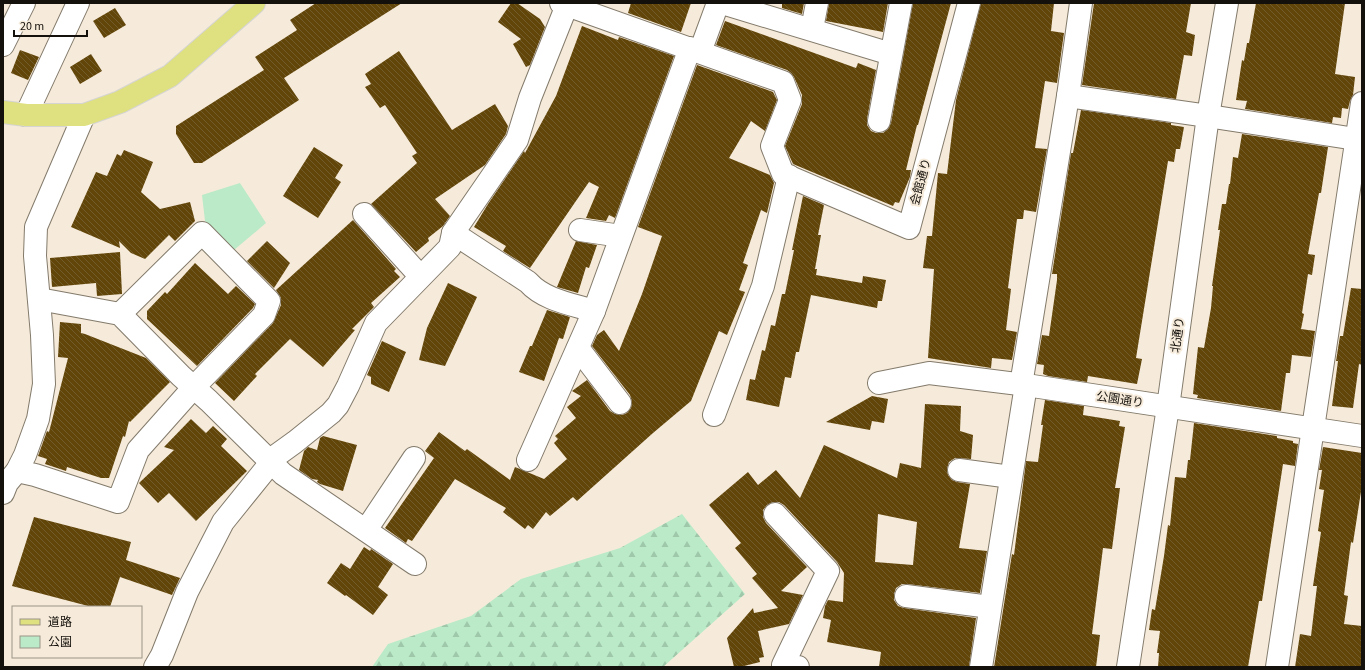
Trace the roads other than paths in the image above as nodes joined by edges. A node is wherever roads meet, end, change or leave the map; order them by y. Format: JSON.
{"nodes":[{"id":1,"x":24,"y":3,"type":"edge"},
{"id":2,"x":78,"y":3,"type":"edge"},
{"id":3,"x":254,"y":3,"type":"edge"},
{"id":4,"x":718,"y":3,"type":"edge"},
{"id":5,"x":722,"y":3,"type":"edge"},
{"id":6,"x":817,"y":3,"type":"edge"},
{"id":7,"x":901,"y":3,"type":"edge"},
{"id":8,"x":969,"y":3,"type":"edge"},
{"id":9,"x":1081,"y":3,"type":"edge"},
{"id":10,"x":1227,"y":3,"type":"edge"},
{"id":11,"x":564,"y":4,"type":"edge"},
{"id":12,"x":812,"y":29,"type":"junction"},
{"id":13,"x":3,"y":45,"type":"edge"},
{"id":14,"x":695,"y":50,"type":"junction"},
{"id":15,"x":891,"y":54,"type":"junction"},
{"id":16,"x":1068,"y":96,"type":"junction"},
{"id":17,"x":1362,"y":103,"type":"edge"},
{"id":18,"x":3,"y":112,"type":"edge"},
{"id":19,"x":26,"y":115,"type":"junction"},
{"id":20,"x":84,"y":115,"type":"junction"},
{"id":21,"x":1208,"y":116,"type":"junction"},
{"id":22,"x":879,"y":121,"type":"dead end"},
{"id":23,"x":1359,"y":139,"type":"edge"},
{"id":24,"x":786,"y":175,"type":"junction"},
{"id":25,"x":364,"y":214,"type":"dead end"},
{"id":26,"x":580,"y":230,"type":"dead end"},
{"id":27,"x":453,"y":233,"type":"junction"},
{"id":28,"x":621,"y":236,"type":"junction"},
{"id":29,"x":420,"y":276,"type":"junction"},
{"id":30,"x":39,"y":299,"type":"junction"},
{"id":31,"x":594,"y":311,"type":"junction"},
{"id":32,"x":120,"y":314,"type":"junction"},
{"id":33,"x":578,"y":348,"type":"junction"},
{"id":34,"x":879,"y":383,"type":"dead end"},
{"id":35,"x":1023,"y":385,"type":"junction"},
{"id":36,"x":194,"y":387,"type":"junction"},
{"id":37,"x":620,"y":404,"type":"dead end"},
{"id":38,"x":1168,"y":407,"type":"junction"},
{"id":39,"x":714,"y":415,"type":"dead end"},
{"id":40,"x":1312,"y":429,"type":"junction"},
{"id":41,"x":1362,"y":436,"type":"edge"},
{"id":42,"x":414,"y":458,"type":"dead end"},
{"id":43,"x":528,"y":460,"type":"dead end"},
{"id":44,"x":270,"y":462,"type":"junction"},
{"id":45,"x":959,"y":470,"type":"dead end"},
{"id":46,"x":1011,"y":477,"type":"junction"},
{"id":47,"x":8,"y":482,"type":"edge"},
{"id":48,"x":775,"y":514,"type":"dead end"},
{"id":49,"x":366,"y":530,"type":"junction"},
{"id":50,"x":415,"y":564,"type":"dead end"},
{"id":51,"x":906,"y":596,"type":"dead end"},
{"id":52,"x":990,"y":607,"type":"junction"},
{"id":53,"x":155,"y":667,"type":"edge"},
{"id":54,"x":798,"y":667,"type":"edge"},
{"id":55,"x":981,"y":667,"type":"edge"},
{"id":56,"x":1128,"y":667,"type":"edge"},
{"id":57,"x":1277,"y":667,"type":"edge"}],
"edges":[{"from":1,"to":13,"type":"street"},
{"from":2,"to":19,"type":"street"},
{"from":3,"to":20,"type":"main road"},
{"from":4,"to":14,"type":"street"},
{"from":5,"to":12,"type":"street"},
{"from":6,"to":12,"type":"street"},
{"from":7,"to":15,"type":"street"},
{"from":8,"to":24,"type":"street","name":"会館通り"},
{"from":9,"to":16,"type":"street"},
{"from":10,"to":21,"type":"street","name":"北通り"},
{"from":11,"to":14,"type":"street"},
{"from":11,"to":27,"type":"street"},
{"from":12,"to":15,"type":"street"},
{"from":14,"to":24,"type":"street"},
{"from":14,"to":28,"type":"street"},
{"from":15,"to":22,"type":"street"},
{"from":16,"to":21,"type":"street"},
{"from":16,"to":35,"type":"street"},
{"from":17,"to":23,"type":"street"},
{"from":18,"to":19,"type":"main road"},
{"from":19,"to":20,"type":"main road"},
{"from":20,"to":30,"type":"street"},
{"from":21,"to":23,"type":"street"},
{"from":21,"to":38,"type":"street","name":"北通り"},
{"from":23,"to":40,"type":"street"},
{"from":24,"to":39,"type":"street"},
{"from":25,"to":29,"type":"street"},
{"from":26,"to":28,"type":"street"},
{"from":27,"to":29,"type":"street"},
{"from":27,"to":31,"type":"street"},
{"from":28,"to":31,"type":"street"},
{"from":29,"to":44,"type":"street"},
{"from":30,"to":32,"type":"street"},
{"from":30,"to":47,"type":"street"},
{"from":31,"to":33,"type":"street"},
{"from":32,"to":36,"type":"street"},
{"from":32,"to":36,"type":"street"},
{"from":33,"to":37,"type":"street"},
{"from":33,"to":43,"type":"street"},
{"from":34,"to":35,"type":"street","name":"公園通り"},
{"from":35,"to":38,"type":"street","name":"公園通り"},
{"from":35,"to":46,"type":"street"},
{"from":36,"to":44,"type":"street"},
{"from":36,"to":47,"type":"street"},
{"from":38,"to":40,"type":"street","name":"公園通り"},
{"from":38,"to":56,"type":"street","name":"北通り"},
{"from":40,"to":41,"type":"street","name":"公園通り"},
{"from":40,"to":57,"type":"street"},
{"from":42,"to":49,"type":"street"},
{"from":44,"to":49,"type":"street"},
{"from":44,"to":53,"type":"street"},
{"from":45,"to":46,"type":"street"},
{"from":46,"to":52,"type":"street"},
{"from":48,"to":54,"type":"street"},
{"from":49,"to":50,"type":"street"},
{"from":51,"to":52,"type":"street"},
{"from":52,"to":55,"type":"street"}]}
